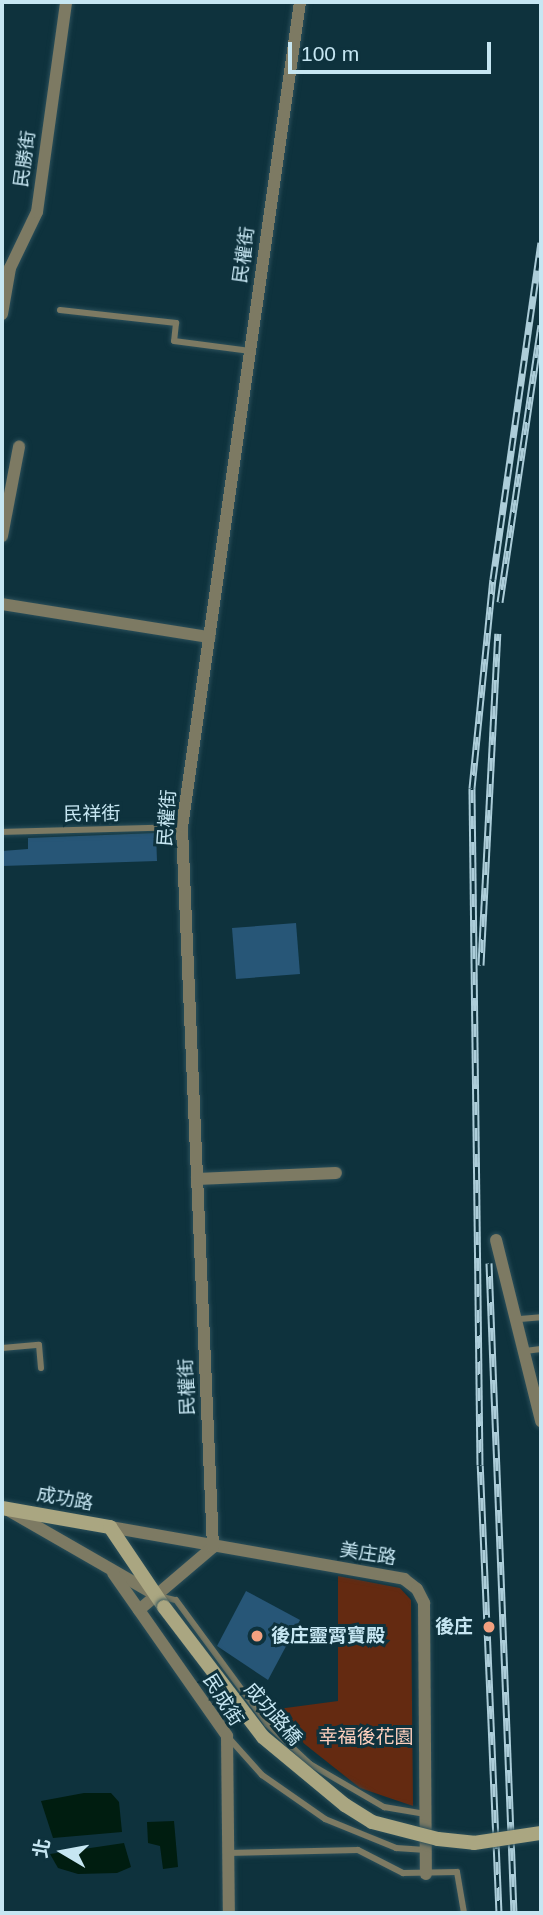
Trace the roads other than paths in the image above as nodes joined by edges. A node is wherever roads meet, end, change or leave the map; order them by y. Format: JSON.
{"nodes":[{"id":1,"x":66,"y":2,"type":"edge"},
{"id":2,"x":300,"y":2,"type":"edge"},
{"id":3,"x":60,"y":310,"type":"dead end"},
{"id":4,"x":2,"y":314,"type":"edge"},
{"id":5,"x":250,"y":351,"type":"junction"},
{"id":6,"x":19,"y":447,"type":"dead end"},
{"id":7,"x":2,"y":536,"type":"edge"},
{"id":8,"x":2,"y":604,"type":"edge"},
{"id":9,"x":209,"y":637,"type":"junction"},
{"id":10,"x":182,"y":827,"type":"junction"},
{"id":11,"x":2,"y":832,"type":"edge"},
{"id":12,"x":336,"y":1173,"type":"dead end"},
{"id":13,"x":197,"y":1180,"type":"junction"},
{"id":14,"x":496,"y":1240,"type":"dead end"},
{"id":15,"x":541,"y":1317,"type":"edge"},
{"id":16,"x":520,"y":1319,"type":"junction"},
{"id":17,"x":2,"y":1348,"type":"edge"},
{"id":18,"x":541,"y":1349,"type":"edge"},
{"id":19,"x":525,"y":1351,"type":"junction"},
{"id":20,"x":41,"y":1368,"type":"dead end"},
{"id":21,"x":541,"y":1420,"type":"edge"},
{"id":22,"x":3,"y":1508,"type":"edge"},
{"id":23,"x":110,"y":1527,"type":"junction"},
{"id":24,"x":213,"y":1547,"type":"junction"},
{"id":25,"x":113,"y":1573,"type":"junction"},
{"id":26,"x":161,"y":1602,"type":"junction"},
{"id":27,"x":139,"y":1610,"type":"junction"},
{"id":28,"x":227,"y":1736,"type":"junction"},
{"id":29,"x":425,"y":1814,"type":"junction"},
{"id":30,"x":541,"y":1833,"type":"edge"},
{"id":31,"x":426,"y":1850,"type":"junction"},
{"id":32,"x":225,"y":1853,"type":"junction"},
{"id":33,"x":426,"y":1874,"type":"junction"},
{"id":34,"x":229,"y":1913,"type":"edge"},
{"id":35,"x":464,"y":1913,"type":"edge"}],
"edges":[{"from":1,"to":4,"type":"street","name":"民勝街"},
{"from":2,"to":5,"type":"street","name":"民權街"},
{"from":3,"to":5,"type":"lane"},
{"from":5,"to":9,"type":"street","name":"民權街"},
{"from":6,"to":7,"type":"street"},
{"from":8,"to":9,"type":"street"},
{"from":9,"to":10,"type":"street","name":"民權街"},
{"from":10,"to":11,"type":"lane","name":"民祥街"},
{"from":10,"to":13,"type":"street","name":"民權街"},
{"from":12,"to":13,"type":"street"},
{"from":13,"to":24,"type":"street","name":"民權街"},
{"from":14,"to":16,"type":"street"},
{"from":15,"to":16,"type":"lane"},
{"from":16,"to":19,"type":"street"},
{"from":17,"to":20,"type":"lane"},
{"from":18,"to":19,"type":"lane"},
{"from":19,"to":21,"type":"street"},
{"from":22,"to":23,"type":"street","name":"成功路"},
{"from":22,"to":25,"type":"street"},
{"from":23,"to":24,"type":"street","name":"美庄路"},
{"from":23,"to":26,"type":"street","name":"成功路"},
{"from":24,"to":26,"type":"street"},
{"from":24,"to":29,"type":"street","name":"美庄路"},
{"from":25,"to":26,"type":"street"},
{"from":25,"to":27,"type":"street","name":"民成街"},
{"from":26,"to":27,"type":"street"},
{"from":26,"to":29,"type":"lane"},
{"from":26,"to":30,"type":"street","name":"成功路橋","bridge":true},
{"from":27,"to":28,"type":"street","name":"民成街"},
{"from":28,"to":31,"type":"lane"},
{"from":28,"to":32,"type":"street","name":"民成街"},
{"from":29,"to":31,"type":"street","name":"美庄路"},
{"from":31,"to":33,"type":"street","name":"美庄路"},
{"from":32,"to":33,"type":"lane"},
{"from":32,"to":34,"type":"street","name":"民成街"},
{"from":33,"to":35,"type":"lane"}]}
